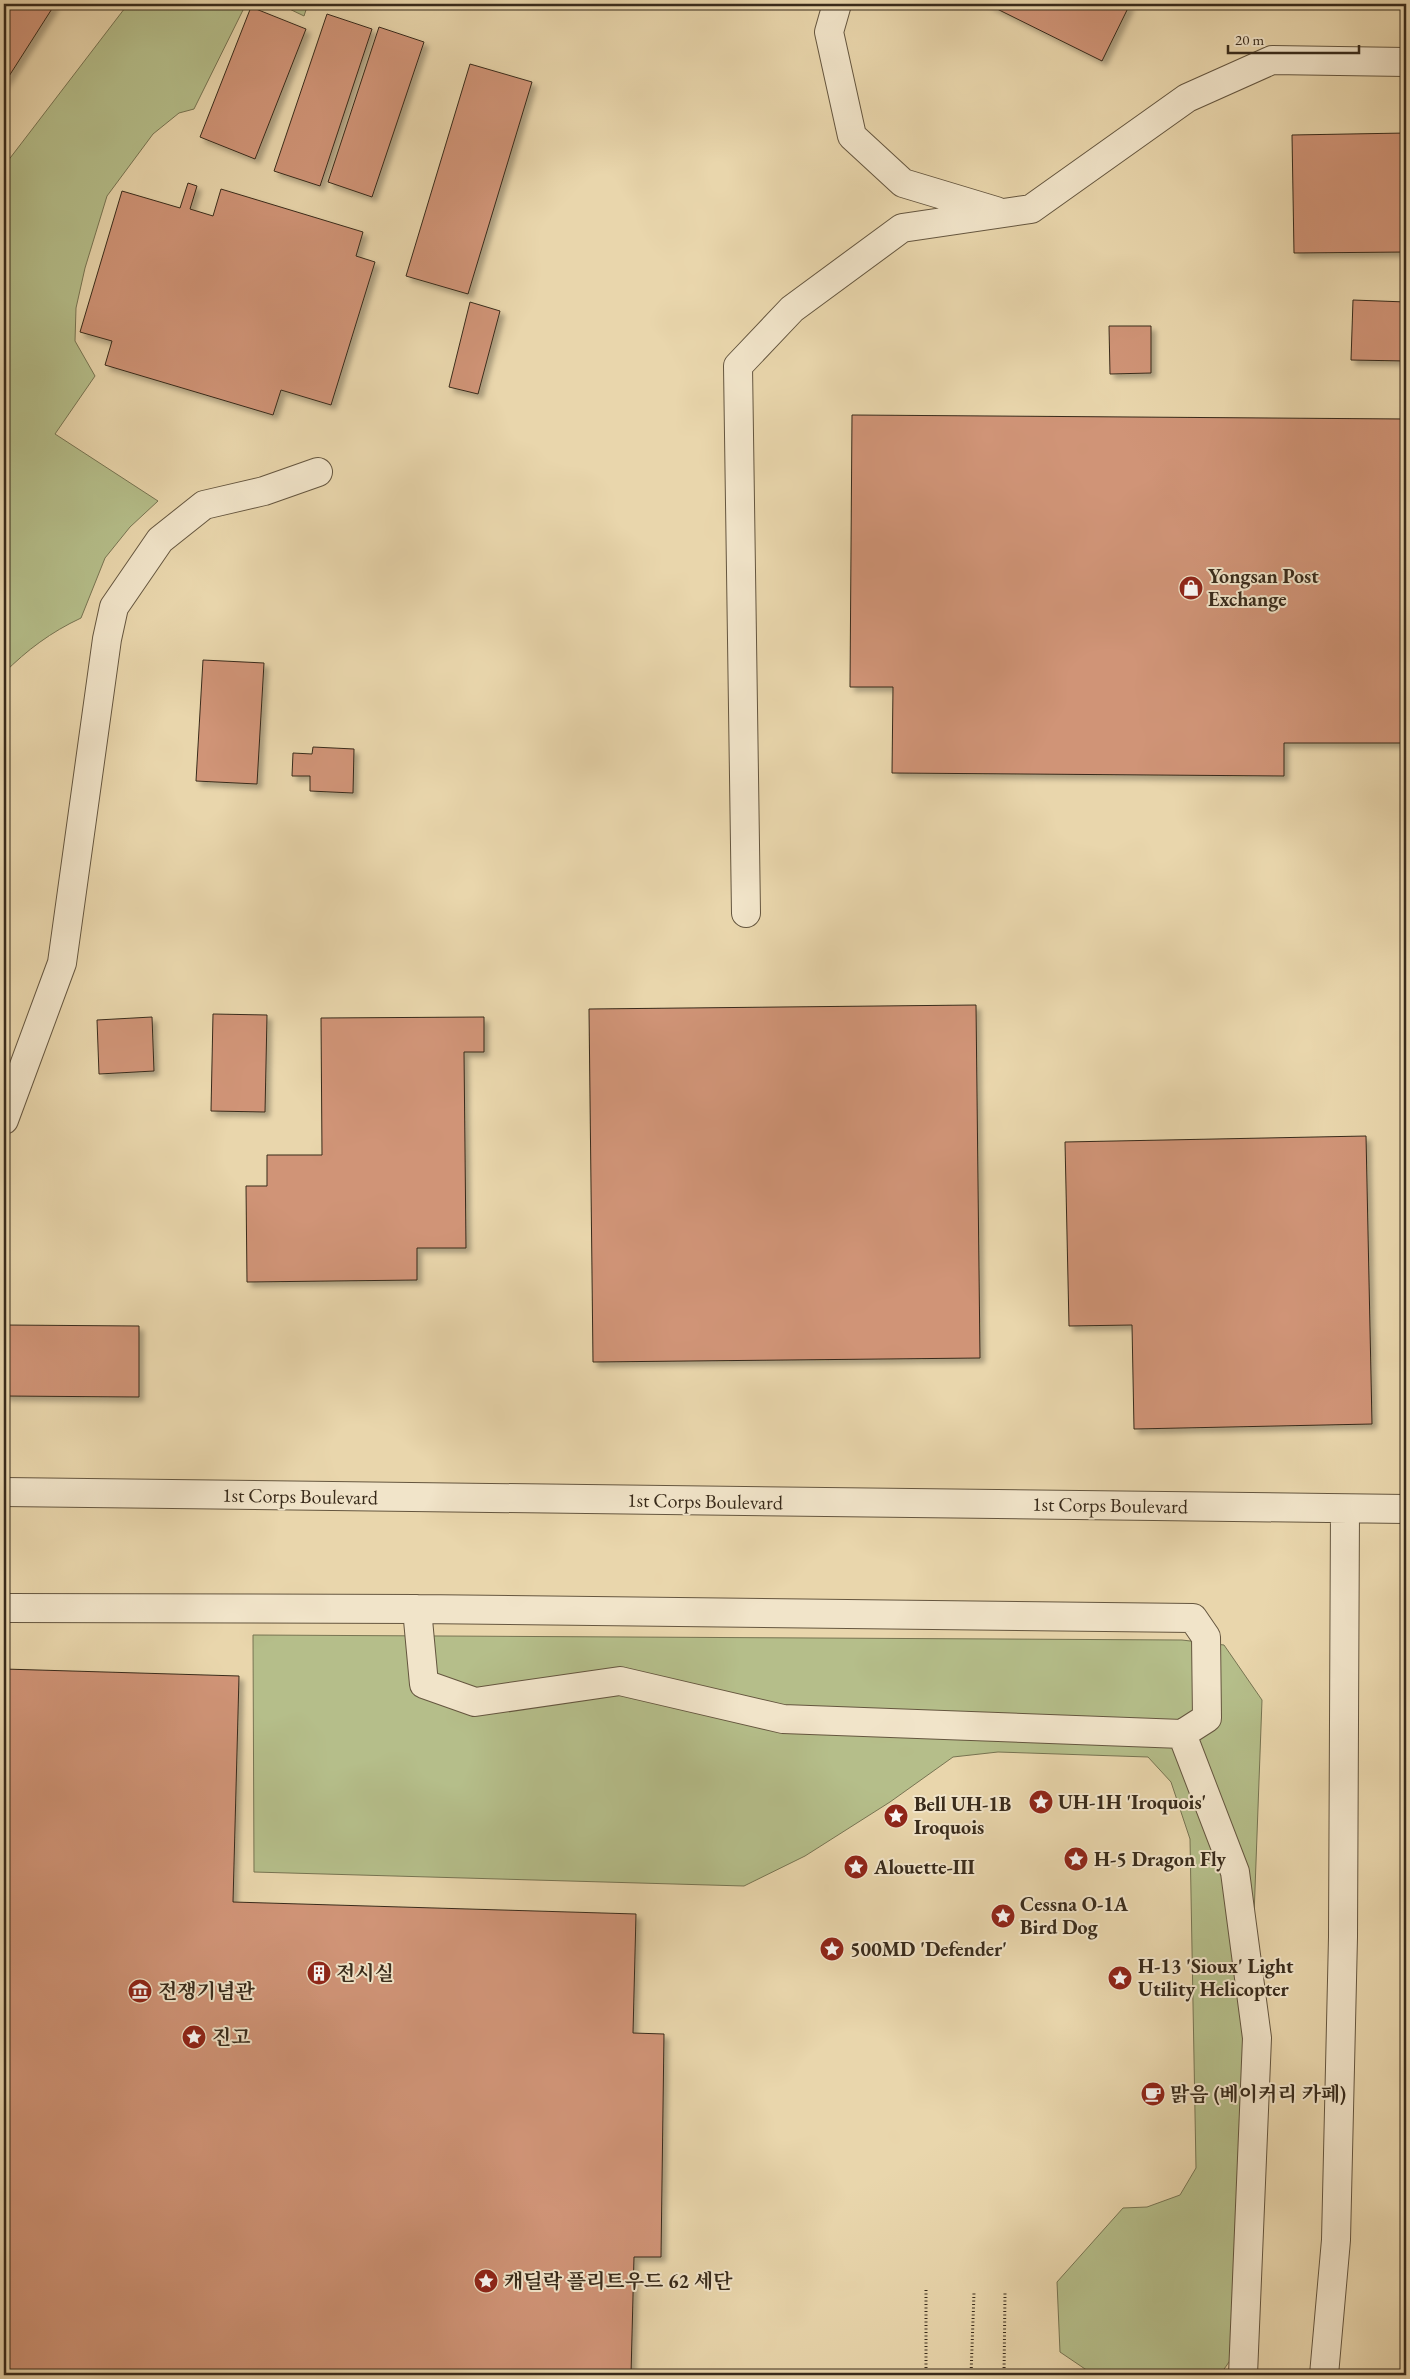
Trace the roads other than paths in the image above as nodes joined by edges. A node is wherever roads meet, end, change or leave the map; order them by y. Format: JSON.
{"nodes":[{"id":1,"x":837,"y":4,"type":"edge"},
{"id":2,"x":1406,"y":62,"type":"edge"},
{"id":3,"x":1004,"y":213,"type":"junction"},
{"id":4,"x":318,"y":472,"type":"dead end"},
{"id":5,"x":746,"y":914,"type":"dead end"},
{"id":6,"x":4,"y":1120,"type":"edge"},
{"id":7,"x":4,"y":1492,"type":"edge"},
{"id":8,"x":1345,"y":1508,"type":"junction"},
{"id":9,"x":1406,"y":1510,"type":"edge"},
{"id":10,"x":4,"y":1608,"type":"edge"},
{"id":11,"x":417,"y":1609,"type":"junction"},
{"id":12,"x":1182,"y":1734,"type":"junction"},
{"id":13,"x":1243,"y":2375,"type":"edge"},
{"id":14,"x":1324,"y":2375,"type":"edge"}],
"edges":[{"from":1,"to":3,"type":"lane"},
{"from":2,"to":3,"type":"lane"},
{"from":3,"to":5,"type":"lane"},
{"from":4,"to":6,"type":"lane"},
{"from":7,"to":8,"type":"lane","name":"1st Corps Boulevard"},
{"from":8,"to":9,"type":"lane","name":"1st Corps Boulevard"},
{"from":8,"to":14,"type":"lane"},
{"from":10,"to":11,"type":"lane"},
{"from":11,"to":12,"type":"lane"},
{"from":11,"to":12,"type":"lane"},
{"from":12,"to":13,"type":"lane"}]}
